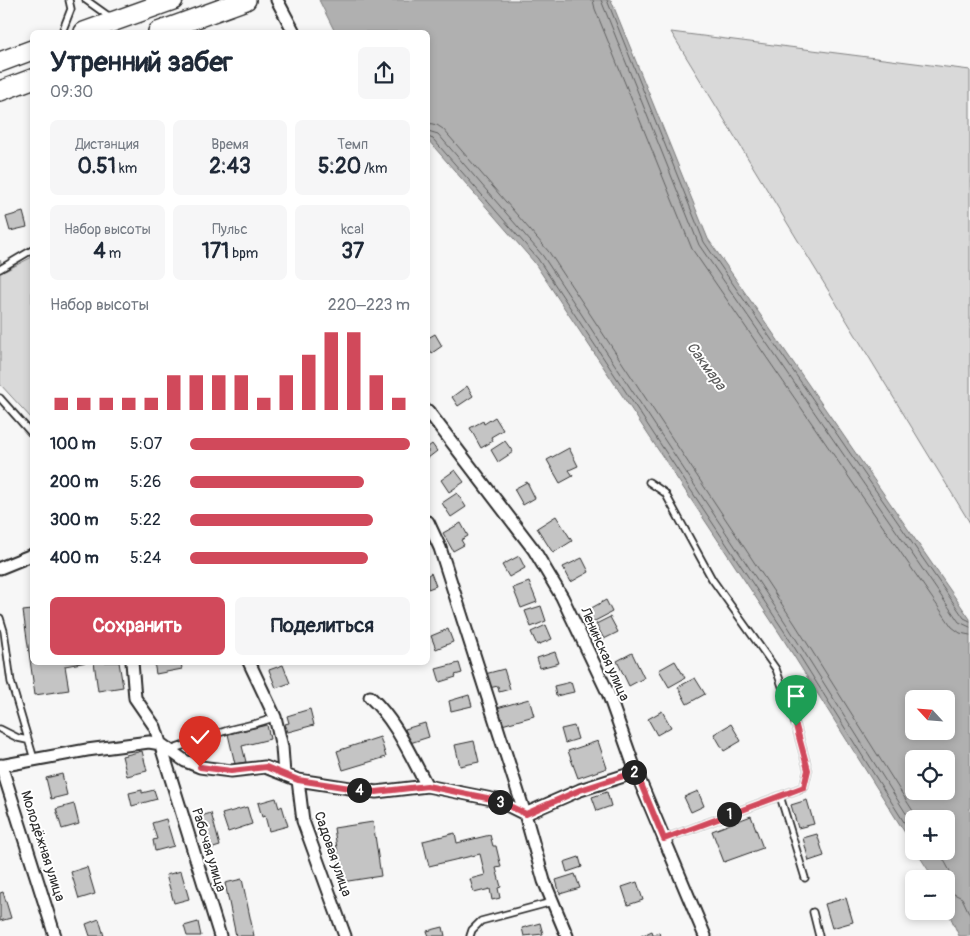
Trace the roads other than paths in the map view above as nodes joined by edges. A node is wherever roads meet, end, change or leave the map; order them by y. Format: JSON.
{"nodes":[{"id":1,"x":69,"y":0,"type":"edge"},
{"id":2,"x":86,"y":0,"type":"edge"},
{"id":3,"x":173,"y":0,"type":"edge"},
{"id":4,"x":246,"y":0,"type":"edge"},
{"id":5,"x":276,"y":0,"type":"edge"},
{"id":6,"x":130,"y":18,"type":"junction"},
{"id":7,"x":63,"y":30,"type":"edge"},
{"id":8,"x":91,"y":30,"type":"edge"},
{"id":9,"x":163,"y":30,"type":"edge"},
{"id":10,"x":293,"y":30,"type":"edge"},
{"id":11,"x":30,"y":51,"type":"edge"},
{"id":12,"x":0,"y":62,"type":"edge"},
{"id":13,"x":30,"y":80,"type":"edge"},
{"id":14,"x":0,"y":91,"type":"edge"},
{"id":15,"x":30,"y":251,"type":"edge"},
{"id":16,"x":0,"y":269,"type":"edge"},
{"id":17,"x":0,"y":398,"type":"edge"},
{"id":18,"x":430,"y":414,"type":"edge"},
{"id":19,"x":30,"y":432,"type":"edge"},
{"id":20,"x":649,"y":482,"type":"dead end"},
{"id":21,"x":430,"y":526,"type":"edge"},
{"id":22,"x":30,"y":556,"type":"edge"},
{"id":23,"x":0,"y":568,"type":"edge"},
{"id":24,"x":0,"y":618,"type":"edge"},
{"id":25,"x":132,"y":665,"type":"edge"},
{"id":26,"x":250,"y":665,"type":"edge"},
{"id":27,"x":370,"y":697,"type":"dead end"},
{"id":28,"x":275,"y":717,"type":"junction"},
{"id":29,"x":0,"y":729,"type":"edge"},
{"id":30,"x":27,"y":740,"type":"junction"},
{"id":31,"x":165,"y":747,"type":"junction"},
{"id":32,"x":34,"y":759,"type":"junction"},
{"id":33,"x":1,"y":765,"type":"edge"},
{"id":34,"x":636,"y":772,"type":"junction"},
{"id":35,"x":284,"y":774,"type":"junction"},
{"id":36,"x":298,"y":780,"type":"junction"},
{"id":37,"x":427,"y":786,"type":"junction"},
{"id":38,"x":780,"y":796,"type":"junction"},
{"id":39,"x":526,"y":814,"type":"junction"},
{"id":40,"x":664,"y":839,"type":"junction"},
{"id":41,"x":805,"y":878,"type":"dead end"},
{"id":42,"x":552,"y":902,"type":"junction"},
{"id":43,"x":813,"y":912,"type":"dead end"},
{"id":44,"x":55,"y":936,"type":"edge"},
{"id":45,"x":220,"y":936,"type":"edge"},
{"id":46,"x":345,"y":936,"type":"edge"},
{"id":47,"x":470,"y":936,"type":"edge"},
{"id":48,"x":567,"y":936,"type":"edge"},
{"id":49,"x":705,"y":936,"type":"edge"},
{"id":50,"x":819,"y":936,"type":"edge"}],
"edges":[{"from":1,"to":7,"type":"lane"},
{"from":2,"to":6,"type":"lane"},
{"from":3,"to":6,"type":"highway"},
{"from":4,"to":9,"type":"highway"},
{"from":5,"to":10,"type":"street"},
{"from":6,"to":8,"type":"highway"},
{"from":11,"to":12,"type":"highway"},
{"from":13,"to":14,"type":"highway"},
{"from":15,"to":16,"type":"lane"},
{"from":17,"to":19,"type":"lane"},
{"from":18,"to":34,"type":"street","name":"Ленинская улица"},
{"from":20,"to":38,"type":"lane"},
{"from":21,"to":39,"type":"street"},
{"from":22,"to":23,"type":"street"},
{"from":24,"to":30,"type":"lane"},
{"from":25,"to":31,"type":"street","name":"Рабочая улица"},
{"from":26,"to":28,"type":"street"},
{"from":27,"to":37,"type":"street"},
{"from":28,"to":31,"type":"lane"},
{"from":28,"to":35,"type":"street"},
{"from":29,"to":30,"type":"lane"},
{"from":30,"to":32,"type":"lane"},
{"from":31,"to":32,"type":"street"},
{"from":31,"to":35,"type":"street"},
{"from":31,"to":45,"type":"street","name":"Рабочая улица"},
{"from":32,"to":33,"type":"street"},
{"from":33,"to":44,"type":"street","name":"Молодёжная улица"},
{"from":34,"to":39,"type":"street"},
{"from":34,"to":40,"type":"street","name":"Ленинская улица"},
{"from":35,"to":36,"type":"street"},
{"from":36,"to":37,"type":"street"},
{"from":36,"to":46,"type":"street","name":"Садовая улица"},
{"from":37,"to":39,"type":"street"},
{"from":38,"to":40,"type":"lane"},
{"from":38,"to":41,"type":"lane"},
{"from":39,"to":42,"type":"street"},
{"from":40,"to":49,"type":"street","name":"Ленинская улица"},
{"from":42,"to":47,"type":"lane"},
{"from":42,"to":48,"type":"street"},
{"from":43,"to":50,"type":"lane"}]}
